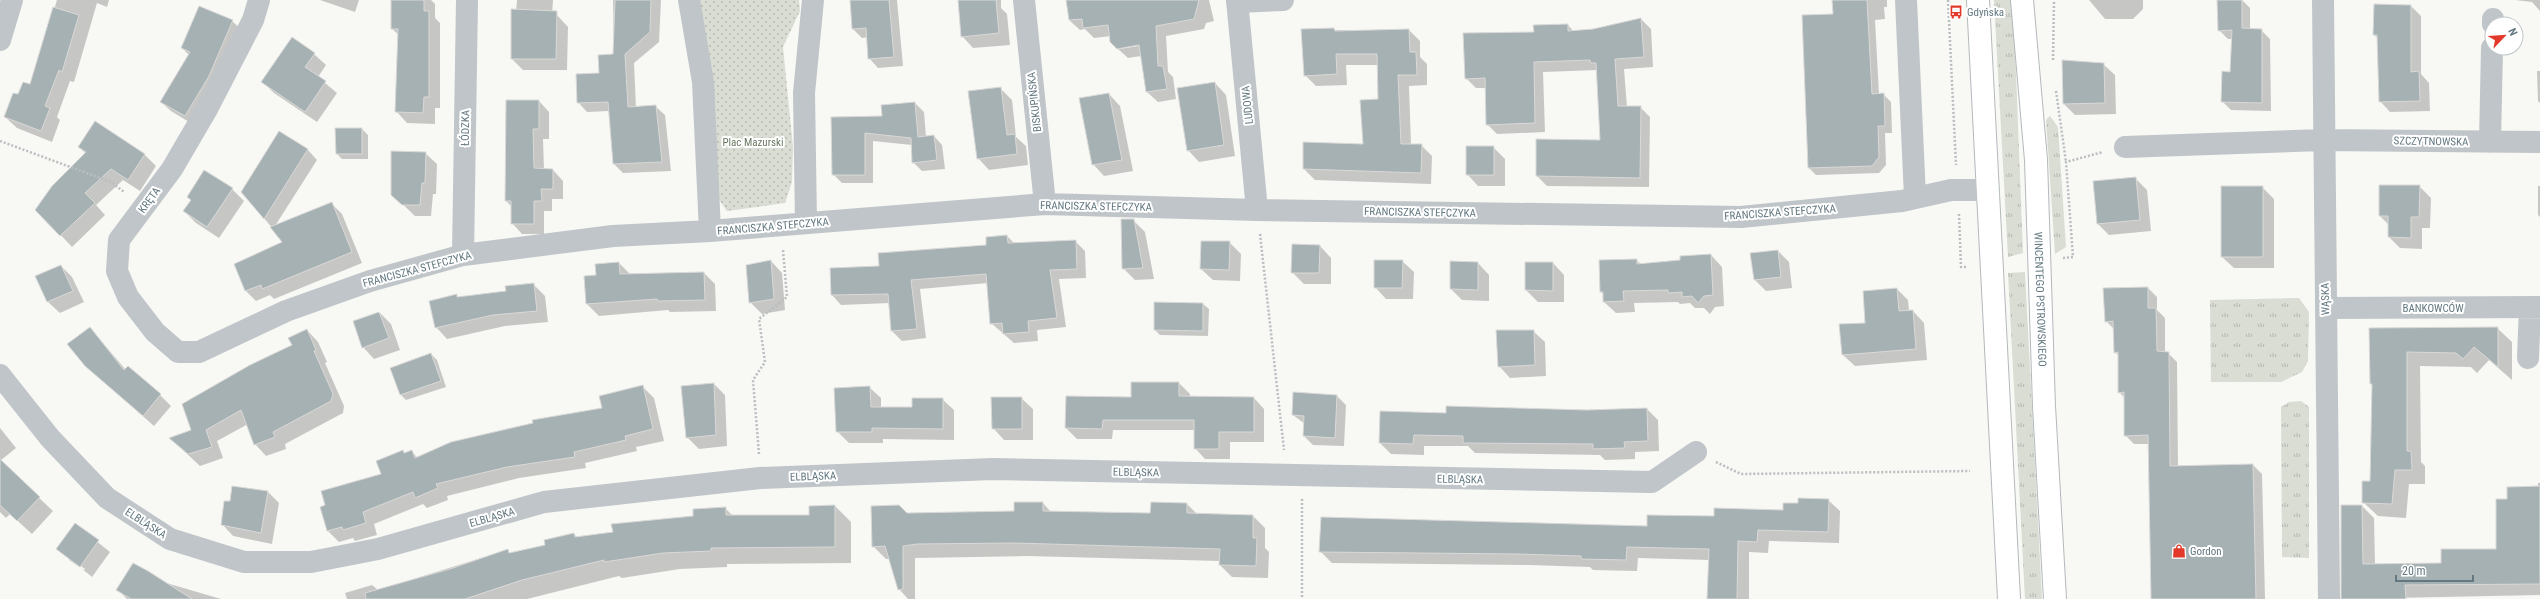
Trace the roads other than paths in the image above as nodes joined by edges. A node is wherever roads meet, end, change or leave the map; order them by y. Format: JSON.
{"nodes":[{"id":1,"x":12,"y":0,"type":"edge"},
{"id":2,"x":259,"y":0,"type":"edge"},
{"id":3,"x":467,"y":0,"type":"edge"},
{"id":4,"x":689,"y":0,"type":"edge"},
{"id":5,"x":813,"y":0,"type":"edge"},
{"id":6,"x":1024,"y":0,"type":"edge"},
{"id":7,"x":1283,"y":0,"type":"edge"},
{"id":8,"x":1906,"y":0,"type":"edge"},
{"id":9,"x":1978,"y":0,"type":"edge"},
{"id":10,"x":2022,"y":0,"type":"edge"},
{"id":11,"x":2323,"y":0,"type":"edge"},
{"id":12,"x":1237,"y":1,"type":"edge"},
{"id":13,"x":0,"y":40,"type":"edge"},
{"id":14,"x":2492,"y":56,"type":"edge"},
{"id":15,"x":2322,"y":140,"type":"junction"},
{"id":16,"x":2490,"y":142,"type":"junction"},
{"id":17,"x":2540,"y":142,"type":"edge"},
{"id":18,"x":2125,"y":147,"type":"road end"},
{"id":19,"x":1989,"y":190,"type":"junction"},
{"id":20,"x":1915,"y":197,"type":"junction"},
{"id":21,"x":1045,"y":204,"type":"junction"},
{"id":22,"x":1257,"y":210,"type":"junction"},
{"id":23,"x":806,"y":223,"type":"junction"},
{"id":24,"x":710,"y":231,"type":"junction"},
{"id":25,"x":463,"y":255,"type":"junction"},
{"id":26,"x":2535,"y":307,"type":"edge"},
{"id":27,"x":2326,"y":308,"type":"junction"},
{"id":28,"x":220,"y":342,"type":"joint"},
{"id":29,"x":2528,"y":358,"type":"dead end"},
{"id":30,"x":0,"y":375,"type":"edge"},
{"id":31,"x":1696,"y":452,"type":"road end"},
{"id":32,"x":2010,"y":599,"type":"edge"},
{"id":33,"x":2055,"y":599,"type":"edge"},
{"id":34,"x":2329,"y":599,"type":"edge"}],
"edges":[{"from":1,"to":13,"type":"street"},
{"from":2,"to":28,"type":"street","name":"KRĘTA"},
{"from":3,"to":25,"type":"street","name":"ŁÓDZKA"},
{"from":4,"to":24,"type":"street"},
{"from":5,"to":23,"type":"street"},
{"from":6,"to":21,"type":"street","name":"BISKUPIŃSKA"},
{"from":7,"to":12,"type":"street"},
{"from":8,"to":20,"type":"street"},
{"from":9,"to":19,"type":"main road"},
{"from":10,"to":33,"type":"main road","name":"WINCENTEGO PSTROWSKIEGO"},
{"from":11,"to":15,"type":"street","name":"WĄSKA"},
{"from":12,"to":22,"type":"street","name":"LUDOWA"},
{"from":14,"to":16,"type":"street"},
{"from":15,"to":16,"type":"street","name":"SZCZYTNOWSKA"},
{"from":15,"to":18,"type":"street","name":"SZCZYTNOWSKA"},
{"from":15,"to":27,"type":"street","name":"WĄSKA"},
{"from":16,"to":17,"type":"street","name":"SZCZYTNOWSKA"},
{"from":19,"to":20,"type":"street","name":"FRANCISZKA STEFCZYKA"},
{"from":19,"to":32,"type":"main road"},
{"from":20,"to":22,"type":"street","name":"FRANCISZKA STEFCZYKA"},
{"from":21,"to":22,"type":"street","name":"FRANCISZKA STEFCZYKA"},
{"from":21,"to":23,"type":"street","name":"FRANCISZKA STEFCZYKA"},
{"from":23,"to":24,"type":"street","name":"FRANCISZKA STEFCZYKA"},
{"from":24,"to":25,"type":"street","name":"FRANCISZKA STEFCZYKA"},
{"from":25,"to":28,"type":"street","name":"FRANCISZKA STEFCZYKA"},
{"from":26,"to":27,"type":"street","name":"BANKOWCÓW"},
{"from":26,"to":29,"type":"street"},
{"from":27,"to":34,"type":"street","name":"WĄSKA"},
{"from":30,"to":31,"type":"street","name":"ELBLĄSKA"}]}
